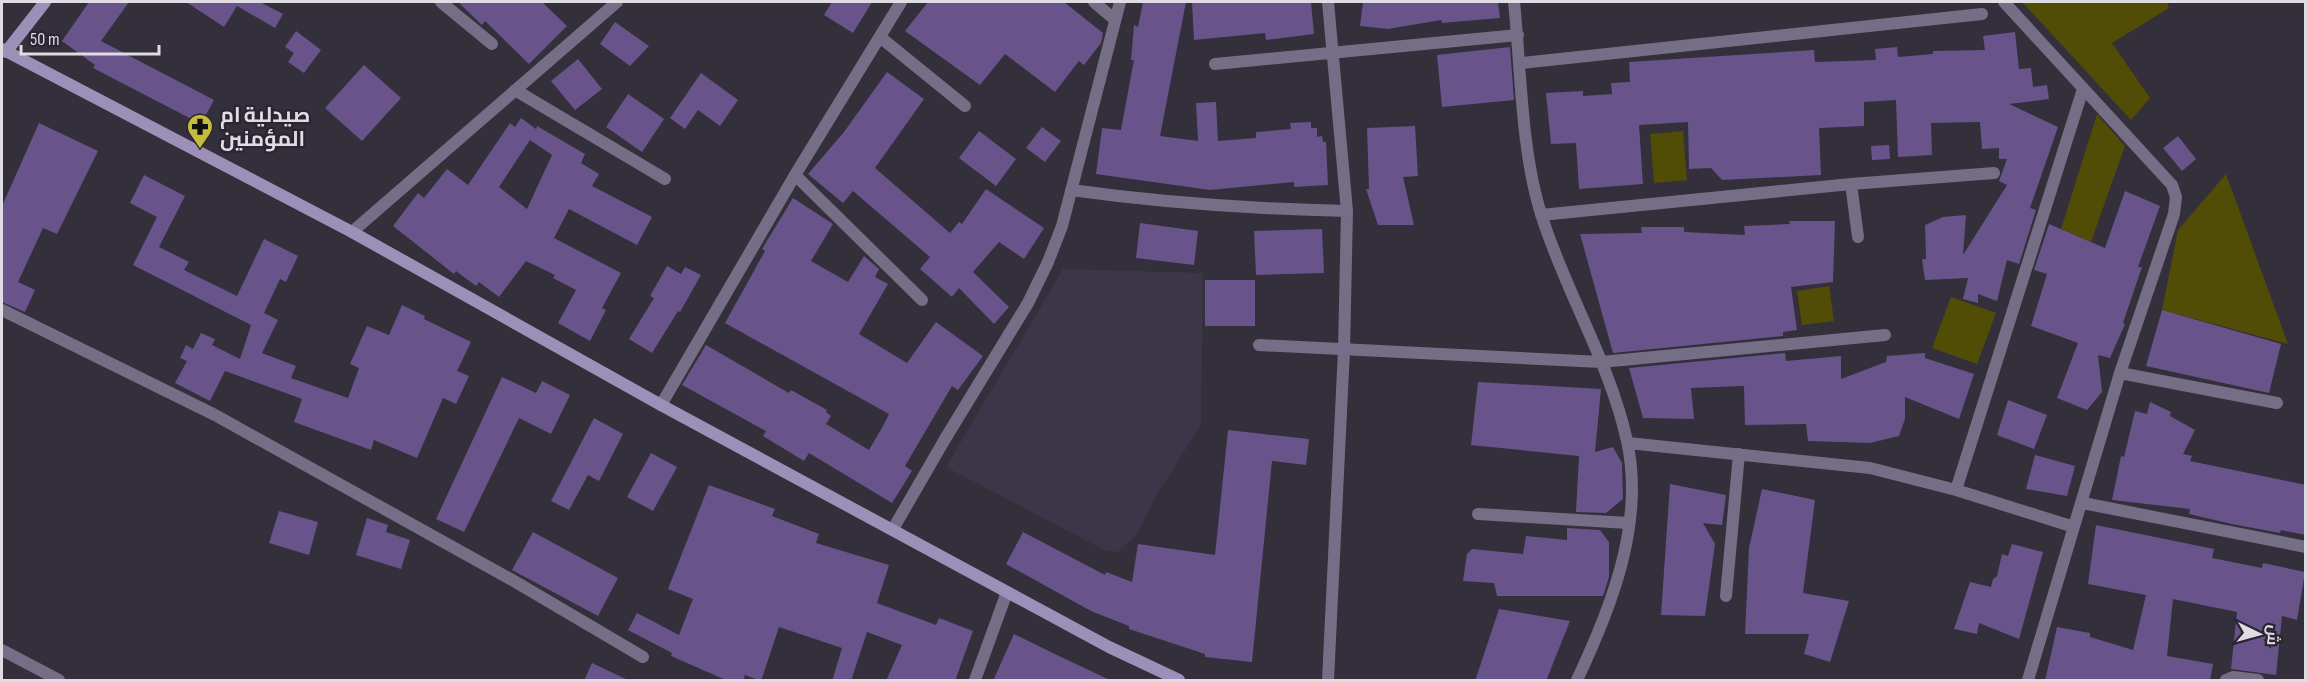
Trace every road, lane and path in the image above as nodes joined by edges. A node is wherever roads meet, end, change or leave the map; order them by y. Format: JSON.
{"nodes":[{"id":1,"x":45,"y":2,"type":"edge"},
{"id":2,"x":441,"y":2,"type":"edge"},
{"id":3,"x":617,"y":2,"type":"edge"},
{"id":4,"x":901,"y":2,"type":"edge"},
{"id":5,"x":1094,"y":2,"type":"edge"},
{"id":6,"x":1120,"y":2,"type":"edge"},
{"id":7,"x":1328,"y":2,"type":"edge"},
{"id":8,"x":1514,"y":2,"type":"edge"},
{"id":9,"x":2004,"y":2,"type":"edge"},
{"id":10,"x":1982,"y":14,"type":"dead end"},
{"id":11,"x":1114,"y":19,"type":"junction"},
{"id":12,"x":1518,"y":34,"type":"junction"},
{"id":13,"x":880,"y":37,"type":"junction"},
{"id":14,"x":492,"y":44,"type":"dead end"},
{"id":15,"x":1332,"y":53,"type":"junction"},
{"id":16,"x":3,"y":54,"type":"edge"},
{"id":17,"x":1521,"y":63,"type":"junction"},
{"id":18,"x":1215,"y":64,"type":"dead end"},
{"id":19,"x":2084,"y":89,"type":"junction"},
{"id":20,"x":515,"y":90,"type":"junction"},
{"id":21,"x":965,"y":106,"type":"dead end"},
{"id":22,"x":1994,"y":173,"type":"dead end"},
{"id":23,"x":795,"y":175,"type":"junction"},
{"id":24,"x":664,"y":179,"type":"dead end"},
{"id":25,"x":1851,"y":184,"type":"junction"},
{"id":26,"x":1071,"y":190,"type":"junction"},
{"id":27,"x":1347,"y":211,"type":"junction"},
{"id":28,"x":1541,"y":215,"type":"junction"},
{"id":29,"x":352,"y":232,"type":"junction"},
{"id":30,"x":1858,"y":237,"type":"dead end"},
{"id":31,"x":922,"y":300,"type":"dead end"},
{"id":32,"x":2,"y":310,"type":"edge"},
{"id":33,"x":1885,"y":335,"type":"dead end"},
{"id":34,"x":1259,"y":345,"type":"dead end"},
{"id":35,"x":1344,"y":350,"type":"junction"},
{"id":36,"x":1601,"y":362,"type":"junction"},
{"id":37,"x":2120,"y":373,"type":"junction"},
{"id":38,"x":2277,"y":403,"type":"dead end"},
{"id":39,"x":662,"y":405,"type":"junction"},
{"id":40,"x":1628,"y":443,"type":"junction"},
{"id":41,"x":1739,"y":454,"type":"junction"},
{"id":42,"x":1956,"y":490,"type":"junction"},
{"id":43,"x":2083,"y":503,"type":"junction"},
{"id":44,"x":1478,"y":514,"type":"dead end"},
{"id":45,"x":1628,"y":523,"type":"junction"},
{"id":46,"x":2074,"y":527,"type":"junction"},
{"id":47,"x":893,"y":529,"type":"junction"},
{"id":48,"x":2306,"y":547,"type":"edge"},
{"id":49,"x":1007,"y":592,"type":"junction"},
{"id":50,"x":1726,"y":596,"type":"dead end"},
{"id":51,"x":2,"y":650,"type":"edge"},
{"id":52,"x":642,"y":657,"type":"dead end"},
{"id":53,"x":59,"y":681,"type":"edge"},
{"id":54,"x":975,"y":681,"type":"edge"},
{"id":55,"x":1179,"y":681,"type":"edge"},
{"id":56,"x":1328,"y":681,"type":"edge"},
{"id":57,"x":1577,"y":681,"type":"edge"},
{"id":58,"x":2028,"y":681,"type":"edge"},
{"id":59,"x":2226,"y":681,"type":"edge"},
{"id":60,"x":2258,"y":681,"type":"edge"}],
"edges":[{"from":1,"to":16,"type":"street"},
{"from":2,"to":14,"type":"street"},
{"from":3,"to":20,"type":"street"},
{"from":4,"to":13,"type":"street"},
{"from":5,"to":11,"type":"street"},
{"from":6,"to":11,"type":"street"},
{"from":7,"to":15,"type":"street"},
{"from":8,"to":12,"type":"street"},
{"from":9,"to":19,"type":"street"},
{"from":10,"to":17,"type":"street"},
{"from":11,"to":26,"type":"street"},
{"from":12,"to":15,"type":"street"},
{"from":12,"to":17,"type":"street"},
{"from":13,"to":21,"type":"street"},
{"from":13,"to":23,"type":"street"},
{"from":15,"to":18,"type":"street"},
{"from":15,"to":27,"type":"street"},
{"from":16,"to":29,"type":"street"},
{"from":17,"to":28,"type":"street"},
{"from":19,"to":37,"type":"street"},
{"from":19,"to":42,"type":"street"},
{"from":20,"to":24,"type":"street"},
{"from":20,"to":29,"type":"street"},
{"from":22,"to":25,"type":"street"},
{"from":23,"to":31,"type":"street"},
{"from":23,"to":39,"type":"street"},
{"from":25,"to":28,"type":"street"},
{"from":25,"to":30,"type":"street"},
{"from":26,"to":27,"type":"street"},
{"from":26,"to":47,"type":"street"},
{"from":27,"to":35,"type":"street"},
{"from":28,"to":36,"type":"street"},
{"from":29,"to":39,"type":"street"},
{"from":32,"to":52,"type":"street"},
{"from":33,"to":36,"type":"street"},
{"from":34,"to":35,"type":"street"},
{"from":35,"to":36,"type":"street"},
{"from":35,"to":56,"type":"street"},
{"from":36,"to":40,"type":"street"},
{"from":37,"to":38,"type":"street"},
{"from":37,"to":43,"type":"street"},
{"from":39,"to":47,"type":"street"},
{"from":40,"to":41,"type":"street"},
{"from":40,"to":45,"type":"street"},
{"from":41,"to":42,"type":"street"},
{"from":41,"to":50,"type":"street"},
{"from":42,"to":46,"type":"street"},
{"from":43,"to":46,"type":"street"},
{"from":43,"to":48,"type":"street"},
{"from":44,"to":45,"type":"street"},
{"from":45,"to":57,"type":"street"},
{"from":46,"to":58,"type":"street"},
{"from":47,"to":49,"type":"street"},
{"from":49,"to":54,"type":"street"},
{"from":49,"to":55,"type":"street"},
{"from":51,"to":53,"type":"street"},
{"from":59,"to":60,"type":"street"}]}
